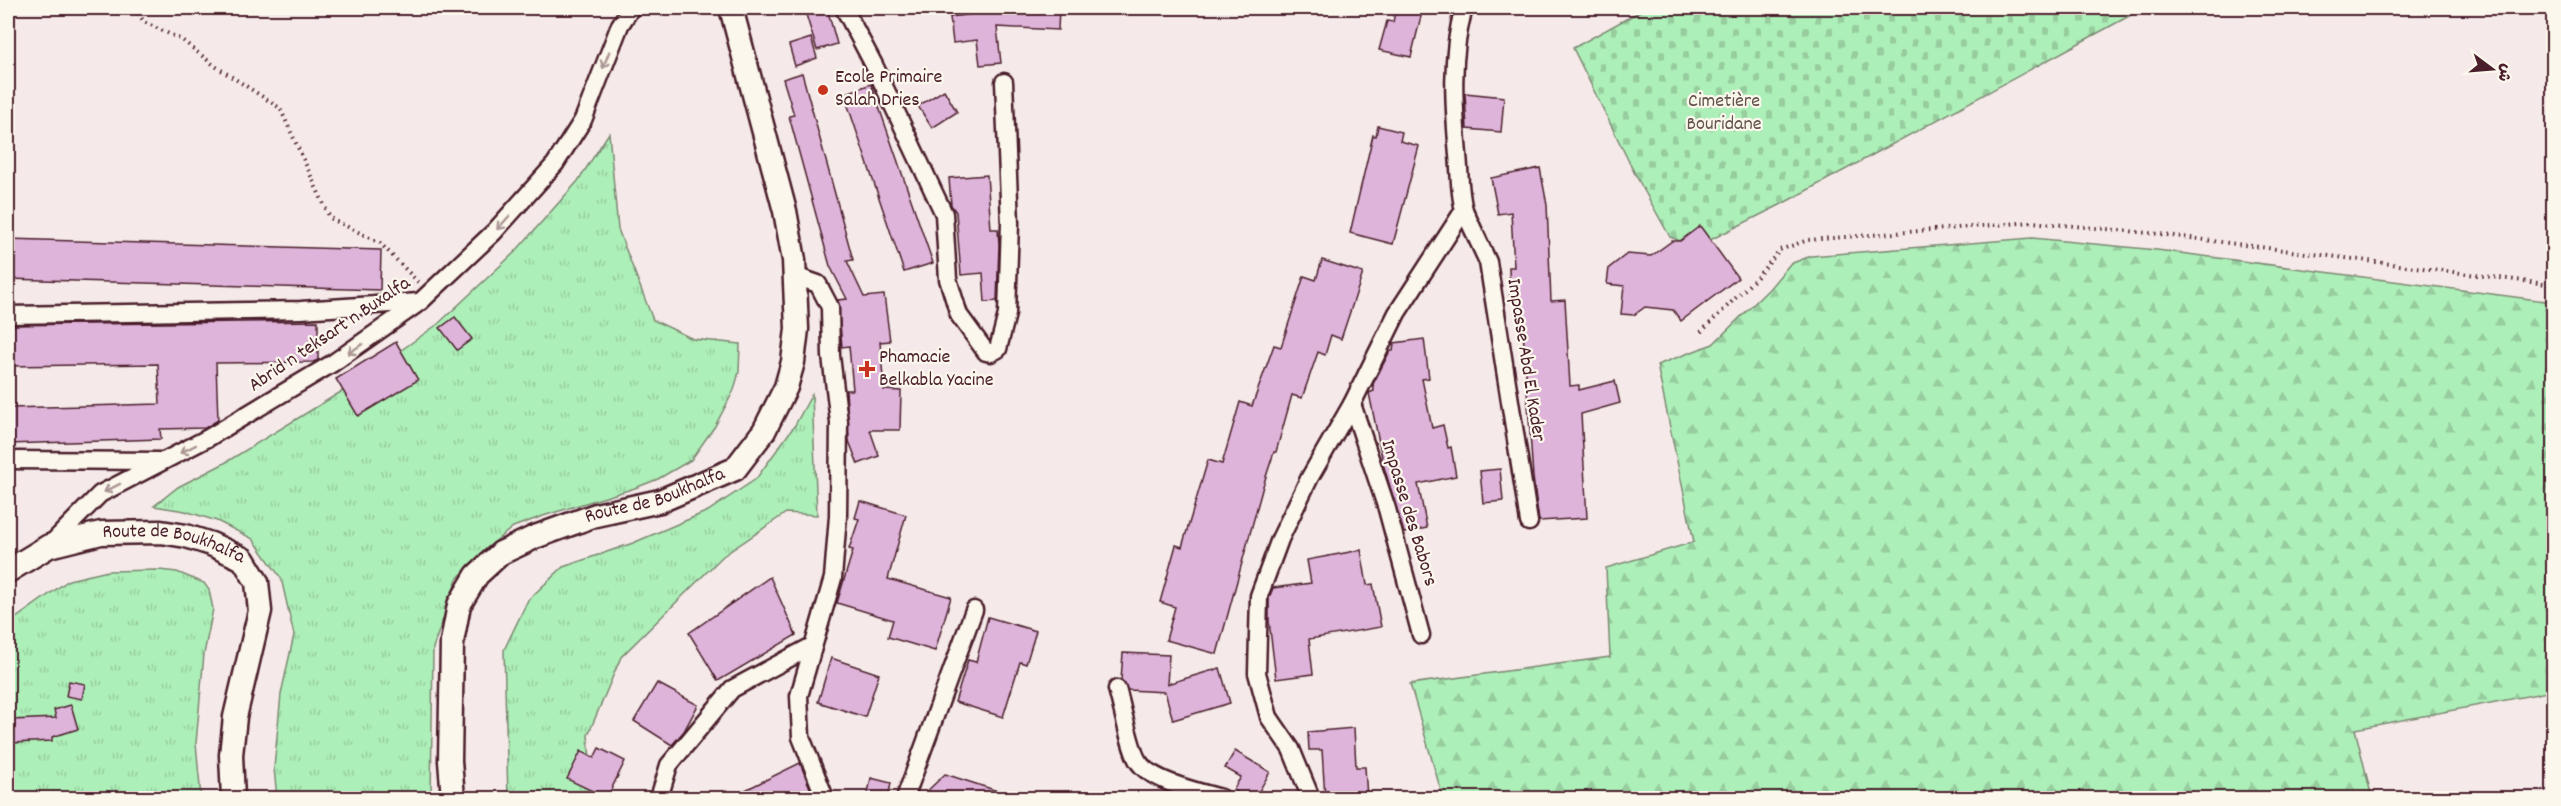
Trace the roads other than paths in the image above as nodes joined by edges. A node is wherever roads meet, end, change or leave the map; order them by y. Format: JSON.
{"nodes":[{"id":1,"x":631,"y":8,"type":"edge"},
{"id":2,"x":731,"y":8,"type":"edge"},
{"id":3,"x":844,"y":8,"type":"edge"},
{"id":4,"x":1464,"y":8,"type":"edge"},
{"id":5,"x":1004,"y":82,"type":"dead end"},
{"id":6,"x":1464,"y":210,"type":"junction"},
{"id":7,"x":795,"y":276,"type":"junction"},
{"id":8,"x":425,"y":298,"type":"junction"},
{"id":9,"x":8,"y":315,"type":"edge"},
{"id":10,"x":1352,"y":405,"type":"junction"},
{"id":11,"x":8,"y":460,"type":"edge"},
{"id":12,"x":164,"y":461,"type":"junction"},
{"id":13,"x":1529,"y":522,"type":"dead end"},
{"id":14,"x":49,"y":546,"type":"junction"},
{"id":15,"x":8,"y":571,"type":"edge"},
{"id":16,"x":974,"y":610,"type":"dead end"},
{"id":17,"x":1421,"y":635,"type":"dead end"},
{"id":18,"x":812,"y":646,"type":"junction"},
{"id":19,"x":1117,"y":690,"type":"dead end"},
{"id":20,"x":233,"y":798,"type":"edge"},
{"id":21,"x":453,"y":798,"type":"edge"},
{"id":22,"x":658,"y":798,"type":"edge"},
{"id":23,"x":825,"y":798,"type":"edge"},
{"id":24,"x":905,"y":798,"type":"edge"},
{"id":25,"x":1221,"y":798,"type":"edge"},
{"id":26,"x":1311,"y":798,"type":"edge"}],
"edges":[{"from":1,"to":8,"type":"street","name":"Abrid n teksart n Buxalfa","one_way":true},
{"from":2,"to":7,"type":"main road","name":"Route de Boukhalfa"},
{"from":3,"to":5,"type":"street"},
{"from":4,"to":6,"type":"street","name":"Impasse Abd El Kader"},
{"from":6,"to":10,"type":"street"},
{"from":6,"to":13,"type":"street","name":"Impasse Abd El Kader"},
{"from":7,"to":18,"type":"street"},
{"from":7,"to":21,"type":"main road","name":"Route de Boukhalfa"},
{"from":8,"to":9,"type":"street"},
{"from":8,"to":12,"type":"street","name":"Abrid n teksart n Buxalfa","one_way":true},
{"from":10,"to":17,"type":"street","name":"Impasse des Babors"},
{"from":10,"to":26,"type":"street"},
{"from":11,"to":12,"type":"street"},
{"from":12,"to":14,"type":"street","name":"Abrid n teksart n Buxalfa","one_way":true},
{"from":14,"to":15,"type":"main road","name":"Route de Boukhalfa"},
{"from":14,"to":20,"type":"main road","name":"Route de Boukhalfa"},
{"from":16,"to":24,"type":"street"},
{"from":18,"to":22,"type":"street"},
{"from":18,"to":23,"type":"street"},
{"from":19,"to":25,"type":"street"}]}
